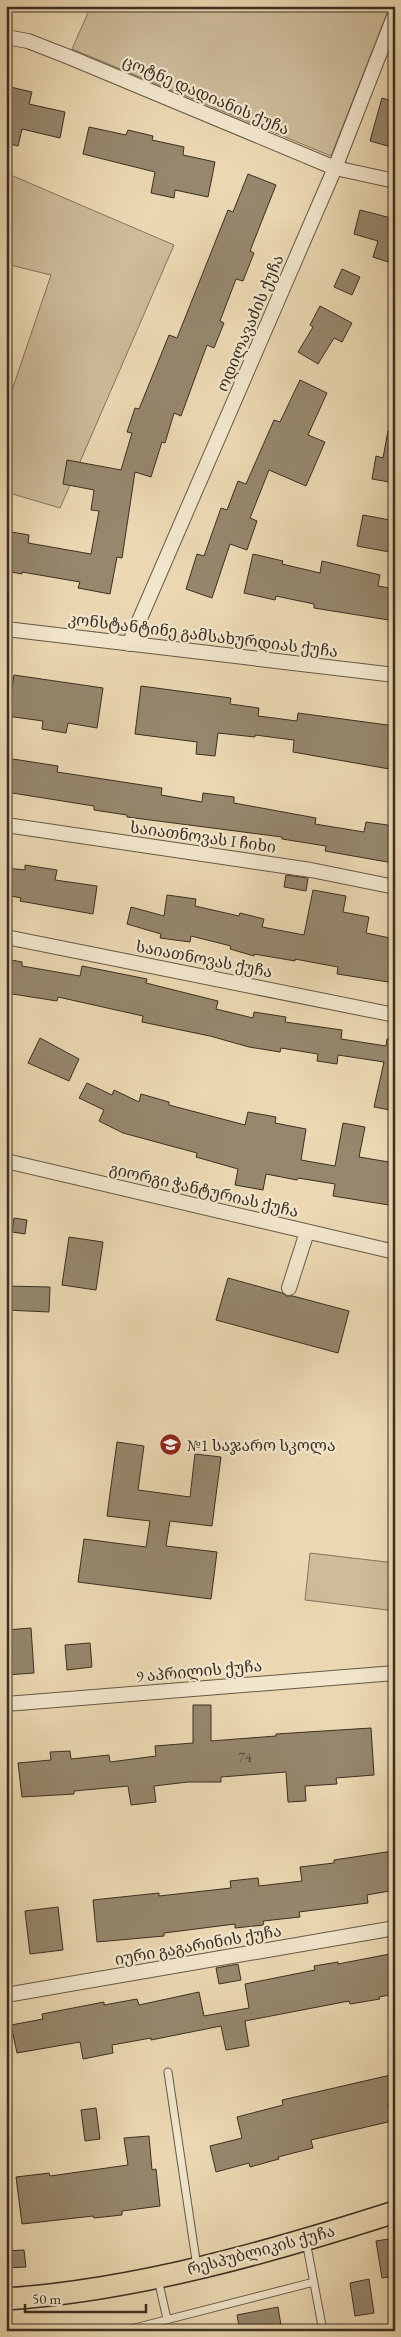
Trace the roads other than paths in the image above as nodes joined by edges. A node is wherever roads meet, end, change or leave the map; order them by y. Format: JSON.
{"nodes":[{"id":1,"x":395,"y":14,"type":"edge"},
{"id":2,"x":6,"y":37,"type":"edge"},
{"id":3,"x":335,"y":168,"type":"junction"},
{"id":4,"x":395,"y":181,"type":"edge"},
{"id":5,"x":6,"y":629,"type":"edge"},
{"id":6,"x":129,"y":644,"type":"junction"},
{"id":7,"x":395,"y":675,"type":"edge"},
{"id":8,"x":6,"y":825,"type":"edge"},
{"id":9,"x":395,"y":887,"type":"edge"},
{"id":10,"x":6,"y":937,"type":"edge"},
{"id":11,"x":395,"y":1015,"type":"edge"},
{"id":12,"x":6,"y":1161,"type":"edge"},
{"id":13,"x":307,"y":1232,"type":"junction"},
{"id":14,"x":395,"y":1252,"type":"edge"},
{"id":15,"x":289,"y":1288,"type":"dead end"},
{"id":16,"x":395,"y":1673,"type":"edge"},
{"id":17,"x":6,"y":1704,"type":"edge"},
{"id":18,"x":395,"y":1928,"type":"edge"},
{"id":19,"x":6,"y":1995,"type":"edge"},
{"id":20,"x":168,"y":2072,"type":"dead end"},
{"id":21,"x":395,"y":2212,"type":"edge"},
{"id":22,"x":306,"y":2240,"type":"junction"},
{"id":23,"x":197,"y":2268,"type":"junction"},
{"id":24,"x":157,"y":2276,"type":"junction"},
{"id":25,"x":314,"y":2282,"type":"junction"},
{"id":26,"x":6,"y":2299,"type":"edge"},
{"id":27,"x":167,"y":2319,"type":"junction"},
{"id":28,"x":123,"y":2331,"type":"edge"},
{"id":29,"x":323,"y":2331,"type":"edge"}],
"edges":[{"from":1,"to":3,"type":"street","name":"ოდილავაძის ქუჩა"},
{"from":2,"to":3,"type":"street","name":"ცოტნე დადიანის ქუჩა"},
{"from":3,"to":4,"type":"street","name":"ცოტნე დადიანის ქუჩა"},
{"from":3,"to":6,"type":"street","name":"ოდილავაძის ქუჩა"},
{"from":5,"to":6,"type":"street","name":"კონსტანტინე გამსახურდიას ქუჩა"},
{"from":6,"to":7,"type":"street","name":"კონსტანტინე გამსახურდიას ქუჩა"},
{"from":8,"to":9,"type":"street","name":"საიათნოვას I ჩიხი"},
{"from":10,"to":11,"type":"street","name":"საიათნოვას ქუჩა"},
{"from":12,"to":13,"type":"street","name":"გიორგი ჭანტურიას ქუჩა"},
{"from":13,"to":14,"type":"street","name":"გიორგი ჭანტურიას ქუჩა"},
{"from":13,"to":15,"type":"street"},
{"from":16,"to":17,"type":"street","name":"9 აპრილის ქუჩა"},
{"from":18,"to":19,"type":"street","name":"იური გაგარინის ქუჩა"},
{"from":20,"to":23,"type":"lane"},
{"from":21,"to":22,"type":"main road","name":"რესპუბლიკის ქუჩა"},
{"from":22,"to":23,"type":"main road","name":"რესპუბლიკის ქუჩა"},
{"from":22,"to":25,"type":"lane"},
{"from":23,"to":24,"type":"main road","name":"რესპუბლიკის ქუჩა"},
{"from":24,"to":26,"type":"main road","name":"რესპუბლიკის ქუჩა"},
{"from":24,"to":27,"type":"lane"},
{"from":25,"to":27,"type":"lane"},
{"from":25,"to":29,"type":"lane"},
{"from":27,"to":28,"type":"lane"}]}
